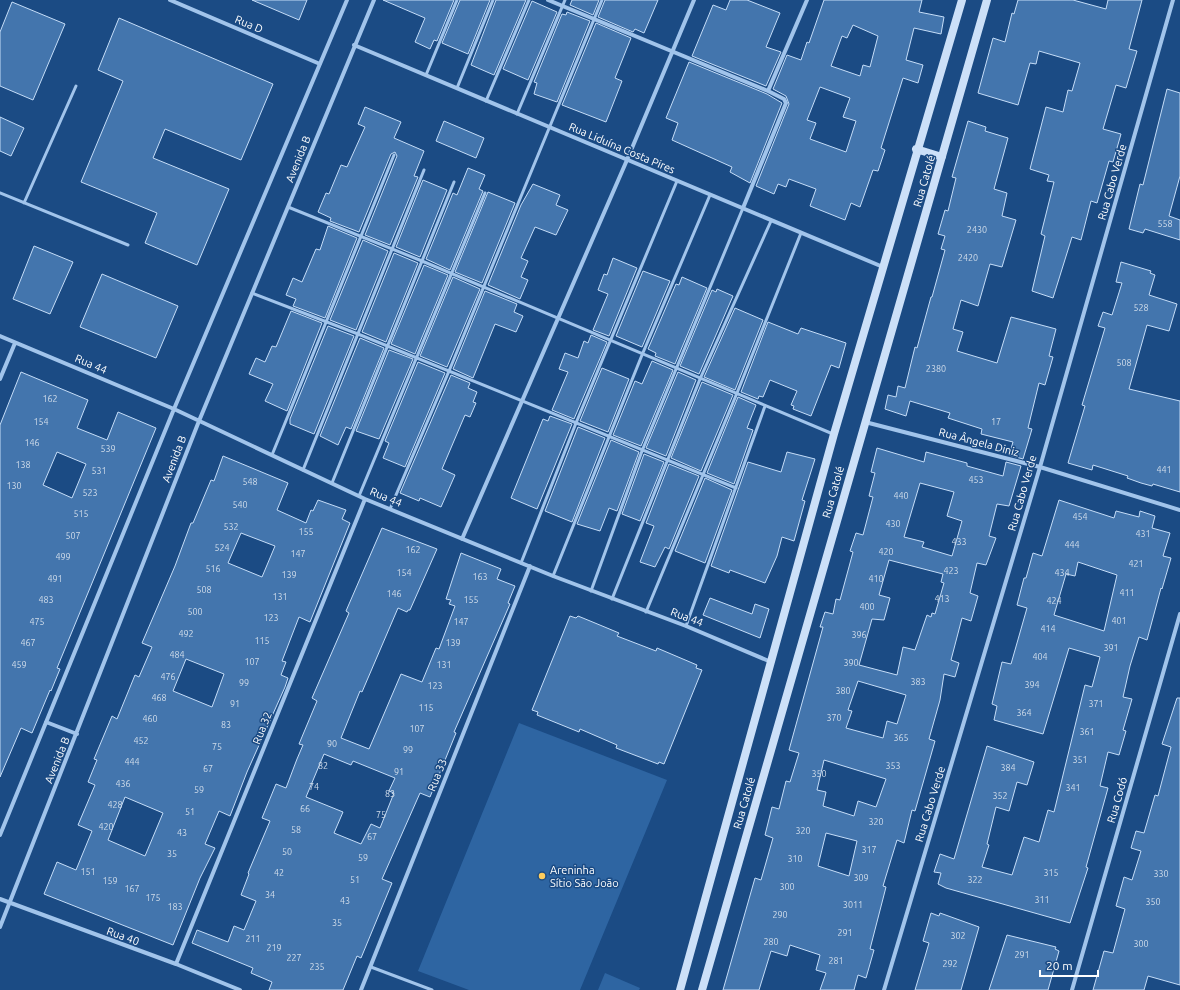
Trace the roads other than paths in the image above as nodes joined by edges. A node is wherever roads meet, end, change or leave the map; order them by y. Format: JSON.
{"nodes":[{"id":1,"x":170,"y":0,"type":"edge"},
{"id":2,"x":347,"y":0,"type":"edge"},
{"id":3,"x":374,"y":0,"type":"edge"},
{"id":4,"x":457,"y":0,"type":"edge"},
{"id":5,"x":493,"y":0,"type":"edge"},
{"id":6,"x":530,"y":0,"type":"edge"},
{"id":7,"x":548,"y":0,"type":"edge"},
{"id":8,"x":565,"y":0,"type":"edge"},
{"id":9,"x":602,"y":0,"type":"edge"},
{"id":10,"x":694,"y":0,"type":"edge"},
{"id":11,"x":807,"y":0,"type":"edge"},
{"id":12,"x":962,"y":0,"type":"edge"},
{"id":13,"x":986,"y":0,"type":"edge"},
{"id":14,"x":1173,"y":0,"type":"edge"},
{"id":15,"x":562,"y":6,"type":"junction"},
{"id":16,"x":594,"y":19,"type":"junction"},
{"id":17,"x":354,"y":45,"type":"junction"},
{"id":18,"x":672,"y":51,"type":"junction"},
{"id":19,"x":320,"y":64,"type":"junction"},
{"id":20,"x":426,"y":75,"type":"junction"},
{"id":21,"x":76,"y":86,"type":"dead end"},
{"id":22,"x":457,"y":88,"type":"junction"},
{"id":23,"x":768,"y":91,"type":"junction"},
{"id":24,"x":486,"y":101,"type":"junction"},
{"id":25,"x":517,"y":114,"type":"junction"},
{"id":26,"x":549,"y":127,"type":"junction"},
{"id":27,"x":916,"y":150,"type":"junction"},
{"id":28,"x":394,"y":155,"type":"dead end"},
{"id":29,"x":942,"y":157,"type":"junction"},
{"id":30,"x":627,"y":160,"type":"junction"},
{"id":31,"x":424,"y":170,"type":"dead end"},
{"id":32,"x":677,"y":181,"type":"junction"},
{"id":33,"x":454,"y":182,"type":"dead end"},
{"id":34,"x":0,"y":193,"type":"edge"},
{"id":35,"x":485,"y":193,"type":"dead end"},
{"id":36,"x":710,"y":195,"type":"junction"},
{"id":37,"x":24,"y":203,"type":"junction"},
{"id":38,"x":288,"y":207,"type":"junction"},
{"id":39,"x":742,"y":208,"type":"junction"},
{"id":40,"x":771,"y":221,"type":"junction"},
{"id":41,"x":801,"y":233,"type":"junction"},
{"id":42,"x":361,"y":236,"type":"junction"},
{"id":43,"x":128,"y":245,"type":"dead end"},
{"id":44,"x":392,"y":249,"type":"junction"},
{"id":45,"x":422,"y":261,"type":"junction"},
{"id":46,"x":883,"y":267,"type":"junction"},
{"id":47,"x":451,"y":274,"type":"junction"},
{"id":48,"x":484,"y":287,"type":"junction"},
{"id":49,"x":252,"y":292,"type":"junction"},
{"id":50,"x":558,"y":319,"type":"junction"},
{"id":51,"x":326,"y":321,"type":"junction"},
{"id":52,"x":358,"y":334,"type":"junction"},
{"id":53,"x":0,"y":336,"type":"edge"},
{"id":54,"x":611,"y":342,"type":"junction"},
{"id":55,"x":15,"y":343,"type":"junction"},
{"id":56,"x":388,"y":346,"type":"junction"},
{"id":57,"x":642,"y":355,"type":"junction"},
{"id":58,"x":417,"y":358,"type":"junction"},
{"id":59,"x":676,"y":368,"type":"junction"},
{"id":60,"x":449,"y":371,"type":"junction"},
{"id":61,"x":0,"y":379,"type":"edge"},
{"id":62,"x":700,"y":379,"type":"junction"},
{"id":63,"x":737,"y":393,"type":"junction"},
{"id":64,"x":522,"y":401,"type":"junction"},
{"id":65,"x":765,"y":406,"type":"junction"},
{"id":66,"x":174,"y":409,"type":"junction"},
{"id":67,"x":199,"y":421,"type":"junction"},
{"id":68,"x":865,"y":422,"type":"junction"},
{"id":69,"x":576,"y":423,"type":"junction"},
{"id":70,"x":834,"y":434,"type":"junction"},
{"id":71,"x":609,"y":436,"type":"junction"},
{"id":72,"x":642,"y":451,"type":"junction"},
{"id":73,"x":272,"y":455,"type":"junction"},
{"id":74,"x":667,"y":459,"type":"junction"},
{"id":75,"x":1040,"y":467,"type":"junction"},
{"id":76,"x":303,"y":470,"type":"junction"},
{"id":77,"x":702,"y":475,"type":"junction"},
{"id":78,"x":332,"y":483,"type":"junction"},
{"id":79,"x":736,"y":488,"type":"junction"},
{"id":80,"x":359,"y":496,"type":"junction"},
{"id":81,"x":366,"y":499,"type":"junction"},
{"id":82,"x":390,"y":509,"type":"junction"},
{"id":83,"x":1180,"y":510,"type":"edge"},
{"id":84,"x":462,"y":539,"type":"junction"},
{"id":85,"x":521,"y":563,"type":"junction"},
{"id":86,"x":530,"y":566,"type":"junction"},
{"id":87,"x":553,"y":576,"type":"junction"},
{"id":88,"x":591,"y":591,"type":"junction"},
{"id":89,"x":612,"y":599,"type":"junction"},
{"id":90,"x":646,"y":612,"type":"junction"},
{"id":91,"x":1180,"y":614,"type":"edge"},
{"id":92,"x":686,"y":626,"type":"junction"},
{"id":93,"x":771,"y":662,"type":"junction"},
{"id":94,"x":46,"y":722,"type":"junction"},
{"id":95,"x":76,"y":734,"type":"junction"},
{"id":96,"x":0,"y":835,"type":"edge"},
{"id":97,"x":0,"y":899,"type":"edge"},
{"id":98,"x":10,"y":904,"type":"junction"},
{"id":99,"x":0,"y":927,"type":"edge"},
{"id":100,"x":176,"y":964,"type":"junction"},
{"id":101,"x":370,"y":967,"type":"junction"},
{"id":102,"x":240,"y":990,"type":"edge"},
{"id":103,"x":361,"y":990,"type":"edge"},
{"id":104,"x":432,"y":990,"type":"edge"},
{"id":105,"x":680,"y":990,"type":"edge"},
{"id":106,"x":702,"y":990,"type":"edge"},
{"id":107,"x":884,"y":990,"type":"edge"},
{"id":108,"x":1072,"y":990,"type":"edge"}],
"edges":[{"from":1,"to":19,"type":"street","name":"Rua D"},
{"from":2,"to":19,"type":"street","name":"Avenida B"},
{"from":3,"to":17,"type":"street","name":"Avenida B"},
{"from":4,"to":20,"type":"lane"},
{"from":5,"to":22,"type":"lane"},
{"from":6,"to":24,"type":"lane"},
{"from":7,"to":15,"type":"street"},
{"from":8,"to":15,"type":"lane"},
{"from":9,"to":16,"type":"lane"},
{"from":10,"to":18,"type":"street"},
{"from":11,"to":23,"type":"street"},
{"from":12,"to":27,"type":"street","name":"Rua Catolé"},
{"from":13,"to":29,"type":"street","name":"Rua Catolé"},
{"from":14,"to":75,"type":"street","name":"Rua Cabo Verde"},
{"from":15,"to":16,"type":"street"},
{"from":15,"to":25,"type":"lane"},
{"from":16,"to":18,"type":"street"},
{"from":16,"to":26,"type":"lane"},
{"from":17,"to":20,"type":"street","name":"Rua Liduína Costa Pires"},
{"from":17,"to":38,"type":"street","name":"Avenida B"},
{"from":18,"to":23,"type":"street"},
{"from":18,"to":30,"type":"street"},
{"from":19,"to":66,"type":"street","name":"Avenida B"},
{"from":20,"to":22,"type":"street","name":"Rua Liduína Costa Pires"},
{"from":21,"to":37,"type":"lane"},
{"from":22,"to":24,"type":"street","name":"Rua Liduína Costa Pires"},
{"from":23,"to":39,"type":"street"},
{"from":24,"to":25,"type":"street","name":"Rua Liduína Costa Pires"},
{"from":25,"to":26,"type":"street","name":"Rua Liduína Costa Pires"},
{"from":26,"to":30,"type":"street","name":"Rua Liduína Costa Pires"},
{"from":26,"to":48,"type":"lane"},
{"from":27,"to":29,"type":"street"},
{"from":27,"to":46,"type":"street","name":"Rua Catolé"},
{"from":28,"to":42,"type":"lane"},
{"from":29,"to":68,"type":"street","name":"Rua Catolé"},
{"from":30,"to":32,"type":"street","name":"Rua Liduína Costa Pires"},
{"from":30,"to":50,"type":"street"},
{"from":31,"to":44,"type":"lane"},
{"from":32,"to":36,"type":"street","name":"Rua Liduína Costa Pires"},
{"from":32,"to":54,"type":"lane"},
{"from":33,"to":45,"type":"lane"},
{"from":34,"to":37,"type":"lane"},
{"from":35,"to":47,"type":"lane"},
{"from":36,"to":39,"type":"street","name":"Rua Liduína Costa Pires"},
{"from":36,"to":57,"type":"lane"},
{"from":37,"to":43,"type":"lane"},
{"from":38,"to":42,"type":"lane"},
{"from":38,"to":49,"type":"street","name":"Avenida B"},
{"from":39,"to":40,"type":"street","name":"Rua Liduína Costa Pires"},
{"from":39,"to":59,"type":"lane"},
{"from":40,"to":41,"type":"street","name":"Rua Liduína Costa Pires"},
{"from":40,"to":62,"type":"lane"},
{"from":41,"to":46,"type":"street","name":"Rua Liduína Costa Pires"},
{"from":41,"to":63,"type":"lane"},
{"from":42,"to":44,"type":"lane"},
{"from":42,"to":51,"type":"lane"},
{"from":44,"to":45,"type":"lane"},
{"from":44,"to":52,"type":"lane"},
{"from":45,"to":47,"type":"lane"},
{"from":45,"to":56,"type":"lane"},
{"from":46,"to":70,"type":"street","name":"Rua Catolé"},
{"from":47,"to":48,"type":"lane"},
{"from":47,"to":58,"type":"lane"},
{"from":48,"to":50,"type":"lane"},
{"from":48,"to":60,"type":"lane"},
{"from":49,"to":51,"type":"lane"},
{"from":49,"to":67,"type":"street","name":"Avenida B"},
{"from":50,"to":54,"type":"lane"},
{"from":50,"to":64,"type":"street"},
{"from":51,"to":52,"type":"lane"},
{"from":51,"to":73,"type":"lane"},
{"from":52,"to":56,"type":"lane"},
{"from":52,"to":76,"type":"lane"},
{"from":53,"to":55,"type":"street","name":"Rua 44"},
{"from":54,"to":57,"type":"lane"},
{"from":54,"to":69,"type":"lane"},
{"from":55,"to":61,"type":"street"},
{"from":55,"to":66,"type":"street","name":"Rua 44"},
{"from":56,"to":58,"type":"lane"},
{"from":56,"to":78,"type":"lane"},
{"from":57,"to":59,"type":"lane"},
{"from":57,"to":71,"type":"lane"},
{"from":58,"to":60,"type":"lane"},
{"from":58,"to":80,"type":"lane"},
{"from":59,"to":62,"type":"lane"},
{"from":59,"to":72,"type":"lane"},
{"from":60,"to":64,"type":"lane"},
{"from":60,"to":82,"type":"lane"},
{"from":62,"to":63,"type":"lane"},
{"from":62,"to":74,"type":"lane"},
{"from":63,"to":65,"type":"lane"},
{"from":63,"to":77,"type":"lane"},
{"from":64,"to":69,"type":"lane"},
{"from":64,"to":84,"type":"street"},
{"from":65,"to":70,"type":"lane"},
{"from":65,"to":79,"type":"lane"},
{"from":66,"to":67,"type":"street","name":"Rua 44"},
{"from":66,"to":94,"type":"street","name":"Avenida B"},
{"from":67,"to":73,"type":"street","name":"Rua 44"},
{"from":67,"to":95,"type":"street","name":"Avenida B"},
{"from":68,"to":75,"type":"street","name":"Rua Ângela Diniz"},
{"from":68,"to":106,"type":"street","name":"Rua Catolé"},
{"from":69,"to":71,"type":"lane"},
{"from":69,"to":85,"type":"lane"},
{"from":70,"to":93,"type":"street","name":"Rua Catolé"},
{"from":71,"to":72,"type":"lane"},
{"from":71,"to":87,"type":"lane"},
{"from":72,"to":74,"type":"lane"},
{"from":72,"to":88,"type":"lane"},
{"from":73,"to":76,"type":"street","name":"Rua 44"},
{"from":74,"to":77,"type":"lane"},
{"from":74,"to":89,"type":"lane"},
{"from":75,"to":83,"type":"street","name":"Rua Ângela Diniz"},
{"from":75,"to":107,"type":"street","name":"Rua Cabo Verde"},
{"from":76,"to":78,"type":"street","name":"Rua 44"},
{"from":77,"to":79,"type":"lane"},
{"from":77,"to":90,"type":"lane"},
{"from":78,"to":80,"type":"street","name":"Rua 44"},
{"from":79,"to":92,"type":"lane"},
{"from":80,"to":81,"type":"street","name":"Rua 44"},
{"from":81,"to":82,"type":"street","name":"Rua 44"},
{"from":81,"to":100,"type":"street","name":"Rua 32"},
{"from":82,"to":84,"type":"street","name":"Rua 44"},
{"from":84,"to":85,"type":"street","name":"Rua 44"},
{"from":85,"to":86,"type":"street","name":"Rua 44"},
{"from":86,"to":87,"type":"street","name":"Rua 44"},
{"from":86,"to":101,"type":"street","name":"Rua 33"},
{"from":87,"to":88,"type":"street","name":"Rua 44"},
{"from":88,"to":89,"type":"street","name":"Rua 44"},
{"from":89,"to":90,"type":"street","name":"Rua 44"},
{"from":90,"to":92,"type":"street","name":"Rua 44"},
{"from":91,"to":108,"type":"street","name":"Rua Codó"},
{"from":92,"to":93,"type":"street","name":"Rua 44"},
{"from":93,"to":105,"type":"street","name":"Rua Catolé"},
{"from":94,"to":95,"type":"street"},
{"from":94,"to":96,"type":"street","name":"Avenida B"},
{"from":95,"to":98,"type":"street","name":"Avenida B"},
{"from":97,"to":98,"type":"street","name":"Rua 40"},
{"from":98,"to":99,"type":"street","name":"Avenida B"},
{"from":98,"to":100,"type":"street","name":"Rua 40"},
{"from":100,"to":102,"type":"street","name":"Rua 40"},
{"from":101,"to":103,"type":"street","name":"Rua 33"},
{"from":101,"to":104,"type":"lane"}]}
